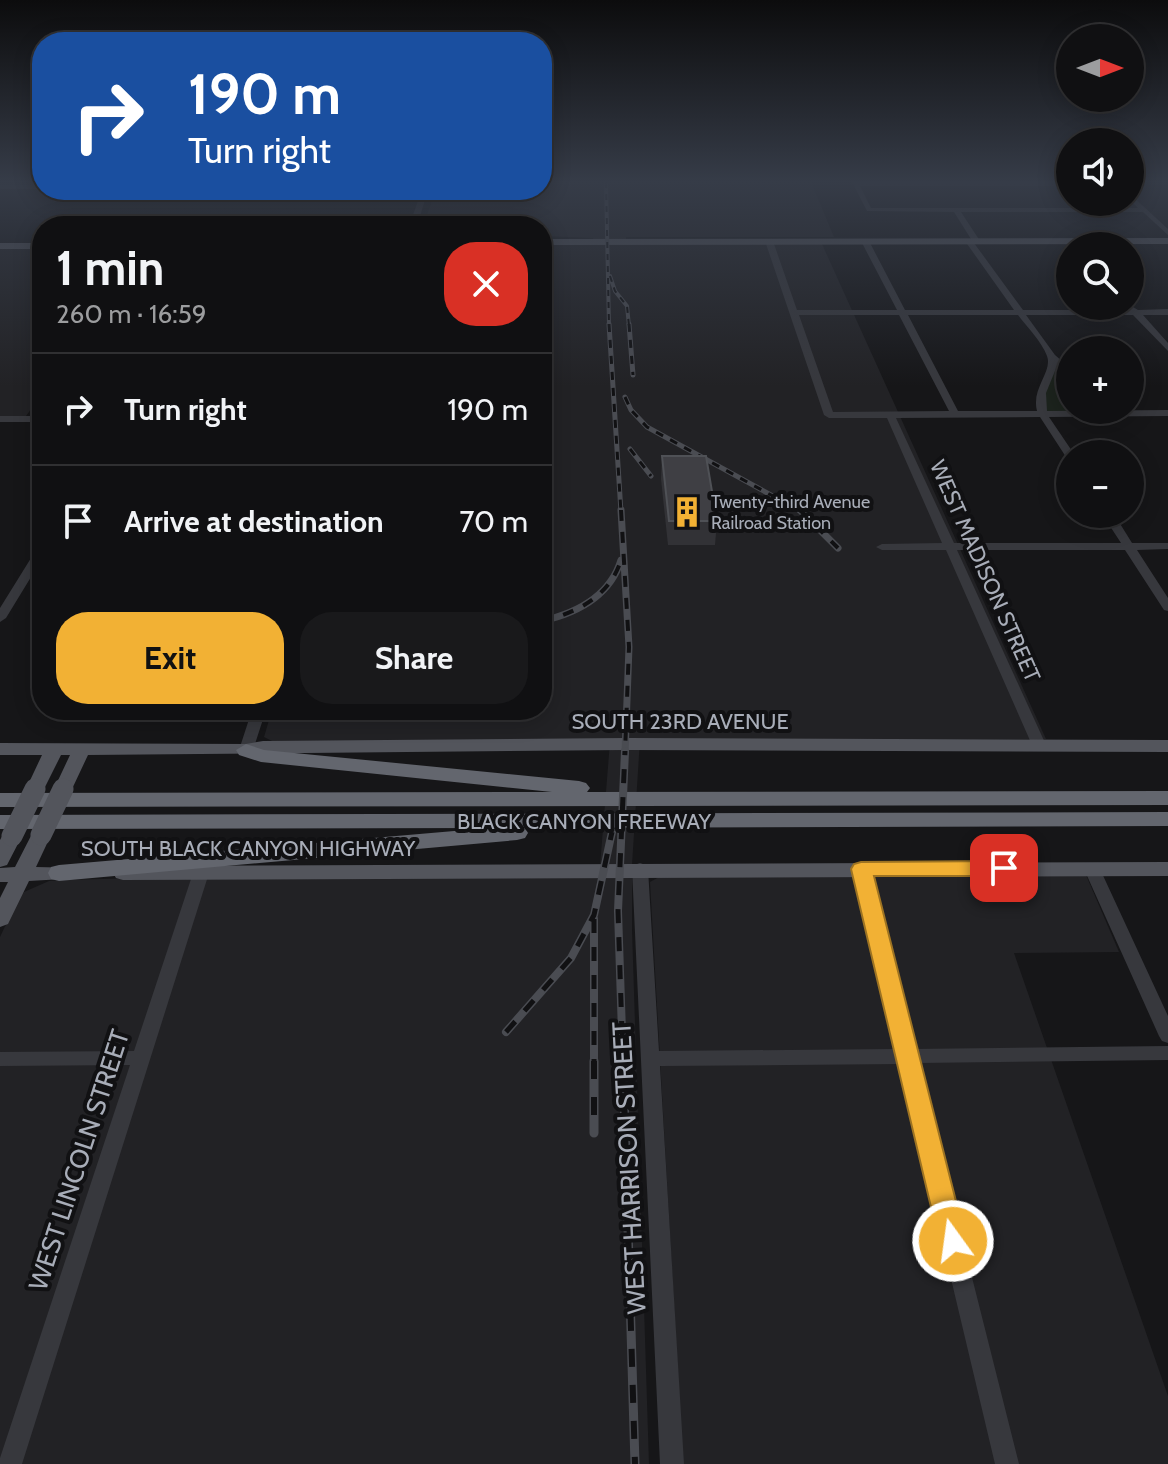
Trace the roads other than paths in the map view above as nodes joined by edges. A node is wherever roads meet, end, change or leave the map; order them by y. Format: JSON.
{"nodes":[{"id":1,"x":772,"y":250,"type":"edge"},
{"id":2,"x":870,"y":250,"type":"edge"},
{"id":3,"x":979,"y":250,"type":"edge"},
{"id":4,"x":1144,"y":310,"type":"edge"},
{"id":5,"x":1056,"y":311,"type":"edge"},
{"id":6,"x":1020,"y":312,"type":"junction"},
{"id":7,"x":1168,"y":312,"type":"edge"},
{"id":8,"x":793,"y":313,"type":"junction"},
{"id":9,"x":902,"y":313,"type":"junction"},
{"id":10,"x":1143,"y":320,"type":"edge"},
{"id":11,"x":1168,"y":348,"type":"edge"},
{"id":12,"x":1052,"y":357,"type":"junction"},
{"id":13,"x":1056,"y":361,"type":"edge"},
{"id":14,"x":1044,"y":413,"type":"junction"},
{"id":15,"x":1056,"y":413,"type":"edge"},
{"id":16,"x":1144,"y":413,"type":"edge"},
{"id":17,"x":1168,"y":413,"type":"edge"},
{"id":18,"x":890,"y":414,"type":"junction"},
{"id":19,"x":955,"y":414,"type":"junction"},
{"id":20,"x":0,"y":419,"type":"edge"},
{"id":21,"x":32,"y":419,"type":"edge"},
{"id":22,"x":1061,"y":440,"type":"edge"},
{"id":23,"x":1117,"y":528,"type":"edge"},
{"id":24,"x":1129,"y":546,"type":"junction"},
{"id":25,"x":1168,"y":546,"type":"edge"},
{"id":26,"x":882,"y":547,"type":"dead end"},
{"id":27,"x":950,"y":547,"type":"junction"},
{"id":28,"x":32,"y":566,"type":"edge"},
{"id":29,"x":1168,"y":607,"type":"edge"},
{"id":30,"x":0,"y":618,"type":"edge"},
{"id":31,"x":256,"y":720,"type":"edge"},
{"id":32,"x":1039,"y":745,"type":"junction"},
{"id":33,"x":1168,"y":746,"type":"edge"},
{"id":34,"x":55,"y":748,"type":"junction"},
{"id":35,"x":82,"y":748,"type":"junction"},
{"id":36,"x":0,"y":749,"type":"edge"},
{"id":37,"x":246,"y":750,"type":"junction"},
{"id":38,"x":1168,"y":798,"type":"edge"},
{"id":39,"x":706,"y":799,"type":"junction"},
{"id":40,"x":0,"y":800,"type":"edge"},
{"id":41,"x":1168,"y":819,"type":"edge"},
{"id":42,"x":681,"y":821,"type":"junction"},
{"id":43,"x":0,"y":822,"type":"edge"},
{"id":44,"x":3,"y":854,"type":"edge"},
{"id":45,"x":640,"y":869,"type":"junction"},
{"id":46,"x":861,"y":869,"type":"junction"},
{"id":47,"x":1092,"y":869,"type":"junction"},
{"id":48,"x":1168,"y":869,"type":"edge"},
{"id":49,"x":59,"y":873,"type":"junction"},
{"id":50,"x":201,"y":873,"type":"junction"},
{"id":51,"x":11,"y":875,"type":"edge"},
{"id":52,"x":0,"y":919,"type":"edge"},
{"id":53,"x":1168,"y":1036,"type":"edge"},
{"id":54,"x":1168,"y":1053,"type":"edge"},
{"id":55,"x":907,"y":1055,"type":"junction"},
{"id":56,"x":138,"y":1058,"type":"junction"},
{"id":57,"x":0,"y":1059,"type":"edge"},
{"id":58,"x":649,"y":1059,"type":"junction"},
{"id":59,"x":10,"y":1464,"type":"edge"},
{"id":60,"x":672,"y":1464,"type":"edge"},
{"id":61,"x":1007,"y":1464,"type":"edge"}],
"edges":[{"from":1,"to":8,"type":"street"},
{"from":2,"to":9,"type":"street"},
{"from":3,"to":6,"type":"street"},
{"from":4,"to":7,"type":"street"},
{"from":5,"to":6,"type":"street"},
{"from":6,"to":9,"type":"street"},
{"from":6,"to":12,"type":"street"},
{"from":8,"to":9,"type":"street"},
{"from":8,"to":18,"type":"street"},
{"from":9,"to":19,"type":"street"},
{"from":10,"to":11,"type":"street"},
{"from":12,"to":13,"type":"street"},
{"from":12,"to":14,"type":"street"},
{"from":14,"to":15,"type":"street"},
{"from":14,"to":19,"type":"street"},
{"from":14,"to":22,"type":"street"},
{"from":16,"to":17,"type":"street"},
{"from":18,"to":19,"type":"street"},
{"from":18,"to":27,"type":"street","name":"WEST MADISON STREET"},
{"from":20,"to":21,"type":"street"},
{"from":23,"to":24,"type":"street"},
{"from":24,"to":25,"type":"street"},
{"from":24,"to":27,"type":"street"},
{"from":24,"to":29,"type":"street"},
{"from":26,"to":27,"type":"street"},
{"from":27,"to":32,"type":"street","name":"WEST MADISON STREET"},
{"from":28,"to":30,"type":"street"},
{"from":31,"to":37,"type":"street"},
{"from":32,"to":33,"type":"main road","name":"SOUTH 23RD AVENUE"},
{"from":32,"to":37,"type":"main road","name":"SOUTH 23RD AVENUE"},
{"from":34,"to":35,"type":"main road","name":"SOUTH 23RD AVENUE"},
{"from":34,"to":36,"type":"main road","name":"SOUTH 23RD AVENUE"},
{"from":34,"to":44,"type":"main road","bridge":true},
{"from":35,"to":37,"type":"main road","name":"SOUTH 23RD AVENUE"},
{"from":35,"to":51,"type":"main road","bridge":true},
{"from":37,"to":39,"type":"highway"},
{"from":38,"to":39,"type":"highway","name":"BLACK CANYON FREEWAY"},
{"from":39,"to":40,"type":"highway","name":"BLACK CANYON FREEWAY"},
{"from":41,"to":42,"type":"highway","name":"BLACK CANYON FREEWAY"},
{"from":42,"to":43,"type":"highway","name":"BLACK CANYON FREEWAY"},
{"from":42,"to":49,"type":"highway"},
{"from":45,"to":46,"type":"main road","name":"SOUTH BLACK CANYON HIGHWAY"},
{"from":45,"to":50,"type":"main road","name":"SOUTH BLACK CANYON HIGHWAY"},
{"from":45,"to":58,"type":"street","name":"WEST HARRISON STREET"},
{"from":46,"to":47,"type":"main road","name":"SOUTH BLACK CANYON HIGHWAY"},
{"from":46,"to":55,"type":"street"},
{"from":47,"to":48,"type":"main road","name":"SOUTH BLACK CANYON HIGHWAY"},
{"from":47,"to":53,"type":"street"},
{"from":49,"to":50,"type":"main road","name":"SOUTH BLACK CANYON HIGHWAY"},
{"from":49,"to":51,"type":"main road","name":"SOUTH BLACK CANYON HIGHWAY"},
{"from":50,"to":56,"type":"street","name":"WEST LINCOLN STREET"},
{"from":51,"to":52,"type":"main road"},
{"from":54,"to":55,"type":"street"},
{"from":55,"to":58,"type":"street"},
{"from":55,"to":61,"type":"street"},
{"from":56,"to":57,"type":"street"},
{"from":56,"to":59,"type":"street","name":"WEST LINCOLN STREET"},
{"from":58,"to":60,"type":"street","name":"WEST HARRISON STREET"}]}
